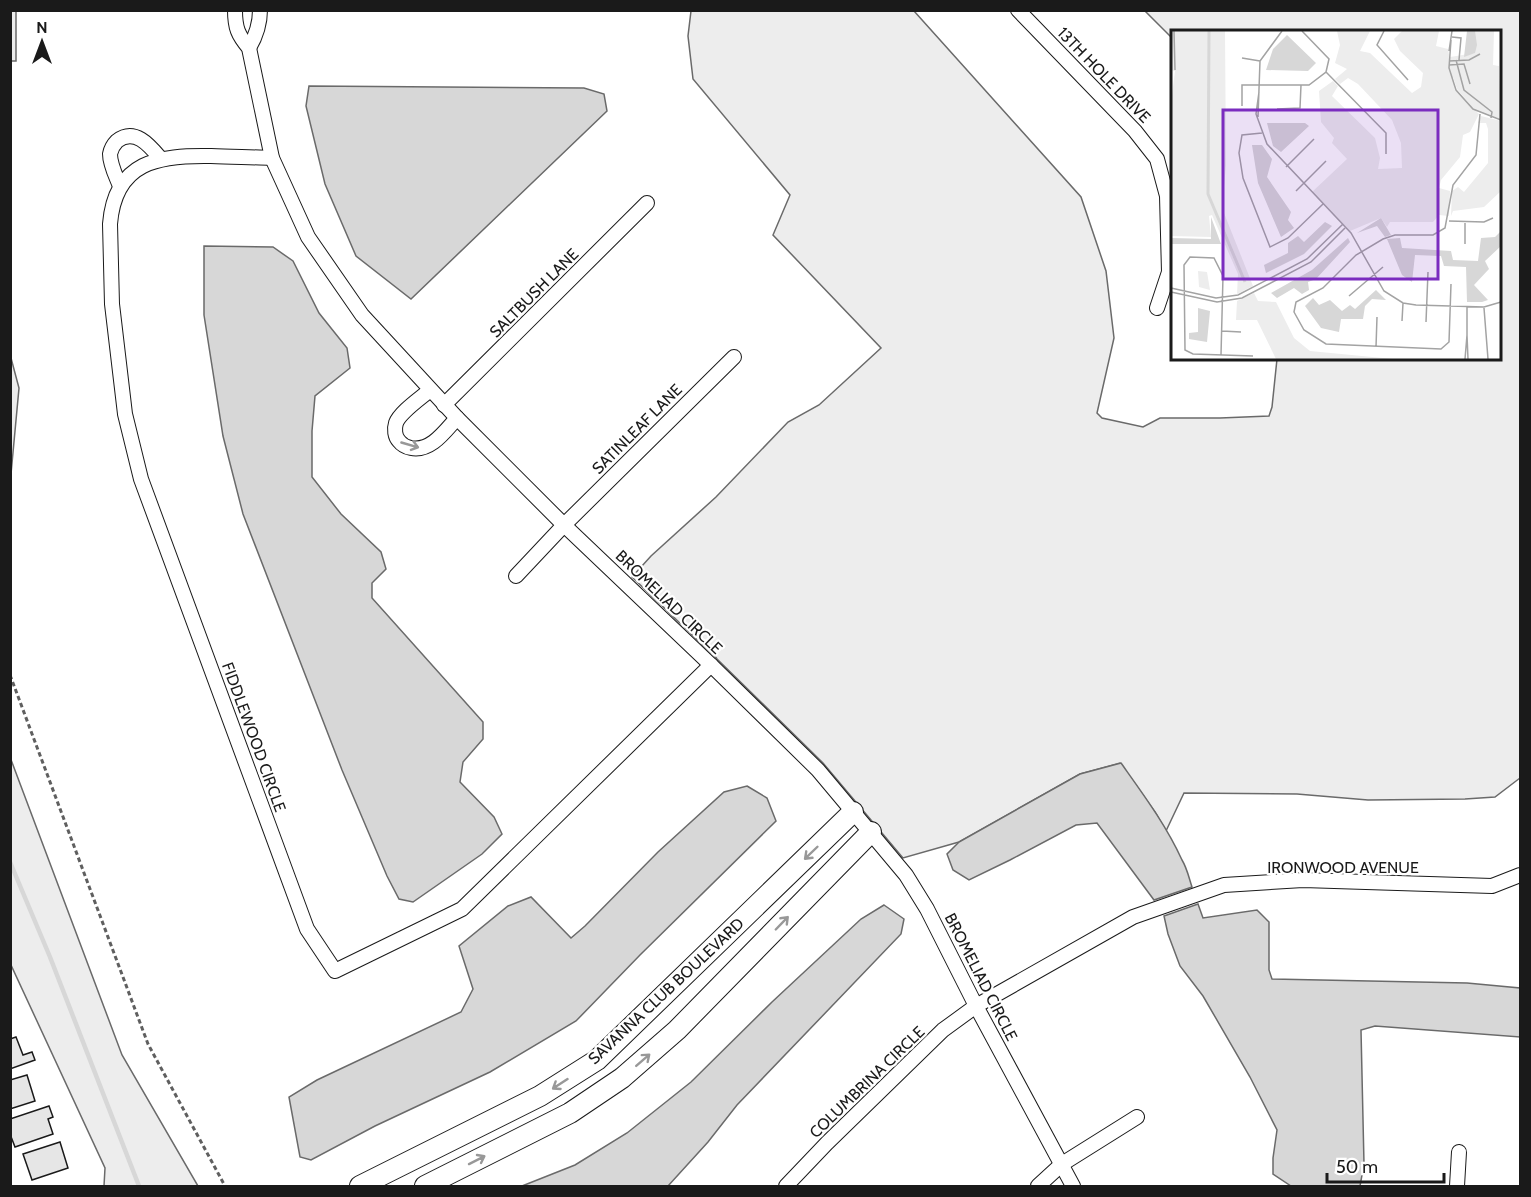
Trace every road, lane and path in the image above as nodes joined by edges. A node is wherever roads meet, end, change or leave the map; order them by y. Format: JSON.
{"nodes":[{"id":1,"x":235,"y":10,"type":"edge"},
{"id":2,"x":260,"y":10,"type":"edge"},
{"id":3,"x":1018,"y":10,"type":"edge"},
{"id":4,"x":249,"y":48,"type":"junction"},
{"id":5,"x":272,"y":158,"type":"junction"},
{"id":6,"x":161,"y":159,"type":"junction"},
{"id":7,"x":120,"y":186,"type":"junction"},
{"id":8,"x":647,"y":203,"type":"dead end"},
{"id":9,"x":1156,"y":308,"type":"dead end"},
{"id":10,"x":734,"y":357,"type":"dead end"},
{"id":11,"x":430,"y":390,"type":"junction"},
{"id":12,"x":444,"y":405,"type":"junction"},
{"id":13,"x":457,"y":418,"type":"junction"},
{"id":14,"x":564,"y":525,"type":"junction"},
{"id":15,"x":516,"y":576,"type":"dead end"},
{"id":16,"x":711,"y":665,"type":"junction"},
{"id":17,"x":10,"y":675,"type":"edge"},
{"id":18,"x":853,"y":812,"type":"junction"},
{"id":19,"x":871,"y":832,"type":"junction"},
{"id":20,"x":1521,"y":875,"type":"edge"},
{"id":21,"x":976,"y":1006,"type":"junction"},
{"id":22,"x":1137,"y":1117,"type":"dead end"},
{"id":23,"x":1459,"y":1152,"type":"dead end"},
{"id":24,"x":1062,"y":1164,"type":"junction"},
{"id":25,"x":225,"y":1186,"type":"edge"},
{"id":26,"x":360,"y":1186,"type":"edge"},
{"id":27,"x":425,"y":1186,"type":"edge"},
{"id":28,"x":786,"y":1186,"type":"edge"},
{"id":29,"x":1038,"y":1186,"type":"edge"},
{"id":30,"x":1073,"y":1186,"type":"edge"},
{"id":31,"x":1457,"y":1186,"type":"edge"}],
"edges":[{"from":1,"to":4,"type":"street","name":"BROMELIAD CIRCLE"},
{"from":2,"to":4,"type":"street"},
{"from":3,"to":9,"type":"street","name":"13TH HOLE DRIVE"},
{"from":4,"to":5,"type":"street","name":"BROMELIAD CIRCLE"},
{"from":5,"to":6,"type":"street"},
{"from":5,"to":11,"type":"street","name":"BROMELIAD CIRCLE"},
{"from":6,"to":7,"type":"street"},
{"from":6,"to":7,"type":"street"},
{"from":7,"to":16,"type":"street","name":"FIDDLEWOOD CIRCLE"},
{"from":8,"to":12,"type":"street","name":"SALTBUSH LANE"},
{"from":10,"to":14,"type":"street","name":"SATINLEAF LANE"},
{"from":11,"to":12,"type":"street","name":"BROMELIAD CIRCLE"},
{"from":11,"to":13,"type":"street","one_way":true},
{"from":12,"to":13,"type":"street","name":"BROMELIAD CIRCLE"},
{"from":13,"to":14,"type":"street","name":"BROMELIAD CIRCLE"},
{"from":14,"to":15,"type":"street","name":"SATINLEAF LANE"},
{"from":14,"to":16,"type":"street","name":"BROMELIAD CIRCLE"},
{"from":16,"to":18,"type":"street","name":"BROMELIAD CIRCLE"},
{"from":17,"to":25,"type":"path"},
{"from":18,"to":19,"type":"street","name":"BROMELIAD CIRCLE"},
{"from":18,"to":26,"type":"street","name":"SAVANNA CLUB BOULEVARD","one_way":true},
{"from":19,"to":21,"type":"street","name":"BROMELIAD CIRCLE"},
{"from":27,"to":19,"type":"street","name":"SAVANNA CLUB BOULEVARD","one_way":true},
{"from":20,"to":21,"type":"street","name":"IRONWOOD AVENUE"},
{"from":21,"to":24,"type":"street","name":"BROMELIAD CIRCLE"},
{"from":21,"to":28,"type":"street","name":"COLUMBRINA CIRCLE"},
{"from":22,"to":24,"type":"street"},
{"from":23,"to":31,"type":"street"},
{"from":24,"to":29,"type":"street"},
{"from":24,"to":30,"type":"street","name":"BROMELIAD CIRCLE"}]}
